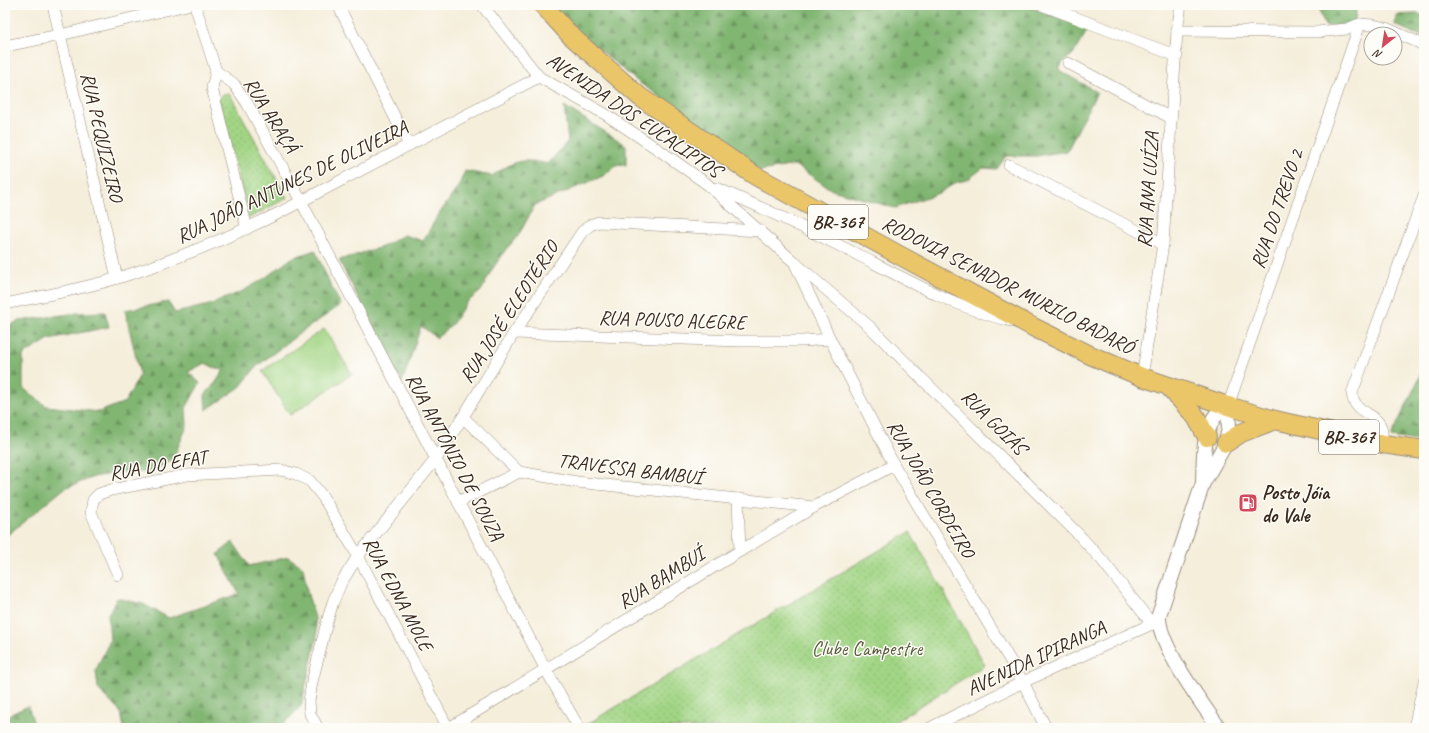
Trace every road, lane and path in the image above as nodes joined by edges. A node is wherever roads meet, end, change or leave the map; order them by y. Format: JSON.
{"nodes":[{"id":1,"x":53,"y":5,"type":"edge"},
{"id":2,"x":187,"y":5,"type":"edge"},
{"id":3,"x":195,"y":5,"type":"edge"},
{"id":4,"x":338,"y":5,"type":"edge"},
{"id":5,"x":482,"y":5,"type":"edge"},
{"id":6,"x":542,"y":5,"type":"edge"},
{"id":7,"x":1042,"y":5,"type":"edge"},
{"id":8,"x":1181,"y":5,"type":"edge"},
{"id":9,"x":1360,"y":24,"type":"junction"},
{"id":10,"x":1177,"y":31,"type":"junction"},
{"id":11,"x":60,"y":35,"type":"junction"},
{"id":12,"x":1424,"y":45,"type":"edge"},
{"id":13,"x":5,"y":46,"type":"edge"},
{"id":14,"x":1176,"y":56,"type":"junction"},
{"id":15,"x":1068,"y":63,"type":"dead end"},
{"id":16,"x":216,"y":71,"type":"junction"},
{"id":17,"x":539,"y":77,"type":"junction"},
{"id":18,"x":1171,"y":118,"type":"junction"},
{"id":19,"x":409,"y":145,"type":"junction"},
{"id":20,"x":1009,"y":165,"type":"dead end"},
{"id":21,"x":707,"y":184,"type":"junction"},
{"id":22,"x":1424,"y":196,"type":"edge"},
{"id":23,"x":301,"y":202,"type":"junction"},
{"id":24,"x":247,"y":229,"type":"junction"},
{"id":25,"x":760,"y":231,"type":"junction"},
{"id":26,"x":1163,"y":244,"type":"junction"},
{"id":27,"x":794,"y":262,"type":"junction"},
{"id":28,"x":117,"y":278,"type":"junction"},
{"id":29,"x":5,"y":304,"type":"edge"},
{"id":30,"x":1033,"y":327,"type":"junction"},
{"id":31,"x":514,"y":333,"type":"junction"},
{"id":32,"x":830,"y":339,"type":"junction"},
{"id":33,"x":1142,"y":377,"type":"junction"},
{"id":34,"x":1168,"y":386,"type":"junction"},
{"id":35,"x":1228,"y":406,"type":"junction"},
{"id":36,"x":464,"y":417,"type":"junction"},
{"id":37,"x":1275,"y":420,"type":"junction"},
{"id":38,"x":1206,"y":437,"type":"junction"},
{"id":39,"x":1226,"y":443,"type":"junction"},
{"id":40,"x":1382,"y":444,"type":"junction"},
{"id":41,"x":1424,"y":450,"type":"edge"},
{"id":42,"x":436,"y":459,"type":"junction"},
{"id":43,"x":894,"y":465,"type":"junction"},
{"id":44,"x":519,"y":472,"type":"junction"},
{"id":45,"x":310,"y":481,"type":"joint"},
{"id":46,"x":1203,"y":483,"type":"junction"},
{"id":47,"x":738,"y":499,"type":"junction"},
{"id":48,"x":458,"y":502,"type":"junction"},
{"id":49,"x":814,"y":507,"type":"junction"},
{"id":50,"x":740,"y":551,"type":"junction"},
{"id":51,"x":358,"y":556,"type":"junction"},
{"id":52,"x":118,"y":575,"type":"dead end"},
{"id":53,"x":1156,"y":621,"type":"junction"},
{"id":54,"x":546,"y":670,"type":"junction"},
{"id":55,"x":1023,"y":682,"type":"junction"},
{"id":56,"x":1424,"y":682,"type":"edge"},
{"id":57,"x":318,"y":728,"type":"edge"},
{"id":58,"x":449,"y":728,"type":"edge"},
{"id":59,"x":579,"y":728,"type":"edge"},
{"id":60,"x":930,"y":728,"type":"edge"},
{"id":61,"x":1046,"y":728,"type":"edge"},
{"id":62,"x":1219,"y":728,"type":"edge"},
{"id":63,"x":1414,"y":728,"type":"edge"}],
"edges":[{"from":1,"to":11,"type":"street","name":"RUA PEQUIZEIRO"},
{"from":2,"to":11,"type":"street"},
{"from":3,"to":16,"type":"street","name":"RUA ARAÇÁ"},
{"from":4,"to":19,"type":"street"},
{"from":5,"to":17,"type":"street","name":"AVENIDA DOS EUCALIPTOS"},
{"from":6,"to":30,"type":"main road","name":"RODOVIA SENADOR MURILO BADARÓ","number":"BR-367"},
{"from":7,"to":14,"type":"street"},
{"from":8,"to":10,"type":"street","name":"RUA ANA LUÍZA"},
{"from":9,"to":10,"type":"street"},
{"from":9,"to":12,"type":"street"},
{"from":9,"to":35,"type":"street","name":"RUA DO TREVO 2"},
{"from":10,"to":14,"type":"street","name":"RUA ANA LUÍZA"},
{"from":11,"to":13,"type":"street"},
{"from":11,"to":28,"type":"street","name":"RUA PEQUIZEIRO"},
{"from":14,"to":18,"type":"street","name":"RUA ANA LUÍZA"},
{"from":15,"to":18,"type":"street"},
{"from":16,"to":23,"type":"street","name":"RUA ARAÇÁ"},
{"from":16,"to":24,"type":"street"},
{"from":17,"to":19,"type":"street","name":"RUA JOÃO ANTUNES DE OLIVEIRA"},
{"from":17,"to":21,"type":"street","name":"AVENIDA DOS EUCALIPTOS"},
{"from":18,"to":26,"type":"street","name":"RUA ANA LUÍZA"},
{"from":19,"to":23,"type":"street","name":"RUA JOÃO ANTUNES DE OLIVEIRA"},
{"from":20,"to":26,"type":"street"},
{"from":21,"to":25,"type":"street","name":"AVENIDA DOS EUCALIPTOS"},
{"from":21,"to":30,"type":"street"},
{"from":22,"to":40,"type":"street"},
{"from":23,"to":24,"type":"street","name":"RUA JOÃO ANTUNES DE OLIVEIRA"},
{"from":23,"to":42,"type":"street","name":"RUA ANTÔNIO DE SOUZA"},
{"from":24,"to":28,"type":"street","name":"RUA JOÃO ANTUNES DE OLIVEIRA"},
{"from":25,"to":27,"type":"street","name":"AVENIDA DOS EUCALIPTOS"},
{"from":25,"to":31,"type":"street","name":"RUA JOSÉ ELEOTÉRIO"},
{"from":26,"to":33,"type":"street","name":"RUA ANA LUÍZA"},
{"from":27,"to":32,"type":"street","name":"RUA JOÃO CORDEIRO"},
{"from":27,"to":53,"type":"street","name":"RUA GOIÁS"},
{"from":28,"to":29,"type":"street","name":"RUA JOÃO ANTUNES DE OLIVEIRA"},
{"from":30,"to":33,"type":"main road","name":"RODOVIA SENADOR MURILO BADARÓ","number":"BR-367"},
{"from":31,"to":32,"type":"street","name":"RUA POUSO ALEGRE"},
{"from":31,"to":36,"type":"street","name":"RUA JOSÉ ELEOTÉRIO"},
{"from":32,"to":43,"type":"street","name":"RUA JOÃO CORDEIRO"},
{"from":33,"to":34,"type":"main road","name":"RODOVIA SENADOR MURILO BADARÓ","number":"BR-367"},
{"from":34,"to":35,"type":"main road","name":"RODOVIA SENADOR MURILO BADARÓ","number":"BR-367"},
{"from":34,"to":38,"type":"main road"},
{"from":35,"to":37,"type":"main road","name":"RODOVIA SENADOR MURILO BADARÓ","number":"BR-367"},
{"from":35,"to":38,"type":"street"},
{"from":35,"to":39,"type":"street"},
{"from":36,"to":42,"type":"street","name":"RUA JOSÉ ELEOTÉRIO"},
{"from":36,"to":44,"type":"street"},
{"from":37,"to":39,"type":"main road"},
{"from":37,"to":40,"type":"main road","name":"RODOVIA SENADOR MURILO BADARÓ","number":"BR-367"},
{"from":38,"to":46,"type":"street"},
{"from":39,"to":46,"type":"street"},
{"from":40,"to":41,"type":"main road","name":"RODOVIA SENADOR MURILO BADARÓ","number":"BR-367"},
{"from":42,"to":48,"type":"street","name":"RUA ANTÔNIO DE SOUZA"},
{"from":42,"to":51,"type":"street","name":"RUA JOSÉ ELEOTÉRIO"},
{"from":43,"to":49,"type":"street","name":"RUA BAMBUÍ"},
{"from":43,"to":55,"type":"street","name":"RUA JOÃO CORDEIRO"},
{"from":44,"to":47,"type":"street","name":"TRAVESSA BAMBUÍ"},
{"from":44,"to":48,"type":"street"},
{"from":45,"to":51,"type":"street","name":"RUA EDNA MOLE"},
{"from":45,"to":52,"type":"street","name":"RUA DO EFAT"},
{"from":46,"to":53,"type":"street"},
{"from":47,"to":49,"type":"street","name":"TRAVESSA BAMBUÍ"},
{"from":47,"to":50,"type":"street"},
{"from":48,"to":54,"type":"street","name":"RUA ANTÔNIO DE SOUZA"},
{"from":49,"to":50,"type":"street","name":"RUA BAMBUÍ"},
{"from":50,"to":54,"type":"street","name":"RUA BAMBUÍ"},
{"from":51,"to":57,"type":"street","name":"RUA JOSÉ ELEOTÉRIO"},
{"from":51,"to":58,"type":"street","name":"RUA EDNA MOLE"},
{"from":53,"to":55,"type":"street","name":"AVENIDA IPIRANGA"},
{"from":53,"to":62,"type":"street","name":"RUA GOIÁS"},
{"from":54,"to":58,"type":"street","name":"RUA BAMBUÍ"},
{"from":54,"to":59,"type":"street","name":"RUA ANTÔNIO DE SOUZA"},
{"from":55,"to":60,"type":"street","name":"AVENIDA IPIRANGA"},
{"from":55,"to":61,"type":"street","name":"RUA JOÃO CORDEIRO"},
{"from":56,"to":63,"type":"street"}]}
